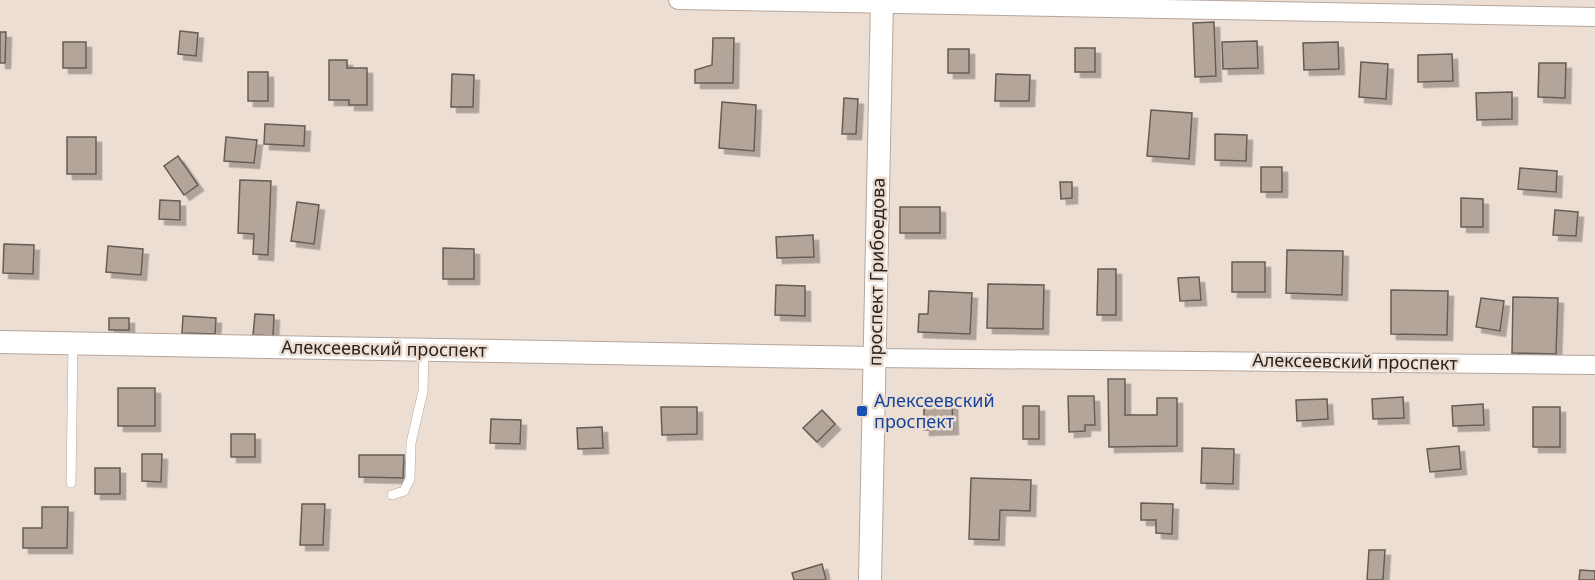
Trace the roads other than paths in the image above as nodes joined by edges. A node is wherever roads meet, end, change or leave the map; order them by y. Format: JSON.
{"nodes":[{"id":1,"x":678,"y":0,"type":"edge"},
{"id":2,"x":882,"y":2,"type":"edge"},
{"id":3,"x":1595,"y":17,"type":"edge"},
{"id":4,"x":0,"y":342,"type":"edge"},
{"id":5,"x":73,"y":344,"type":"junction"},
{"id":6,"x":424,"y":350,"type":"junction"},
{"id":7,"x":875,"y":358,"type":"junction"},
{"id":8,"x":1595,"y":364,"type":"edge"},
{"id":9,"x":71,"y":483,"type":"dead end"},
{"id":10,"x":392,"y":495,"type":"dead end"},
{"id":11,"x":870,"y":580,"type":"edge"}],
"edges":[{"from":1,"to":2,"type":"street"},
{"from":2,"to":3,"type":"street"},
{"from":2,"to":7,"type":"street","name":"проспект Грибоедова"},
{"from":4,"to":5,"type":"street","name":"Алексеевский проспект"},
{"from":5,"to":6,"type":"street","name":"Алексеевский проспект"},
{"from":5,"to":9,"type":"lane"},
{"from":6,"to":7,"type":"street","name":"Алексеевский проспект"},
{"from":6,"to":10,"type":"lane"},
{"from":7,"to":8,"type":"street","name":"Алексеевский проспект"},
{"from":7,"to":11,"type":"street","name":"проспект Грибоедова"}]}
